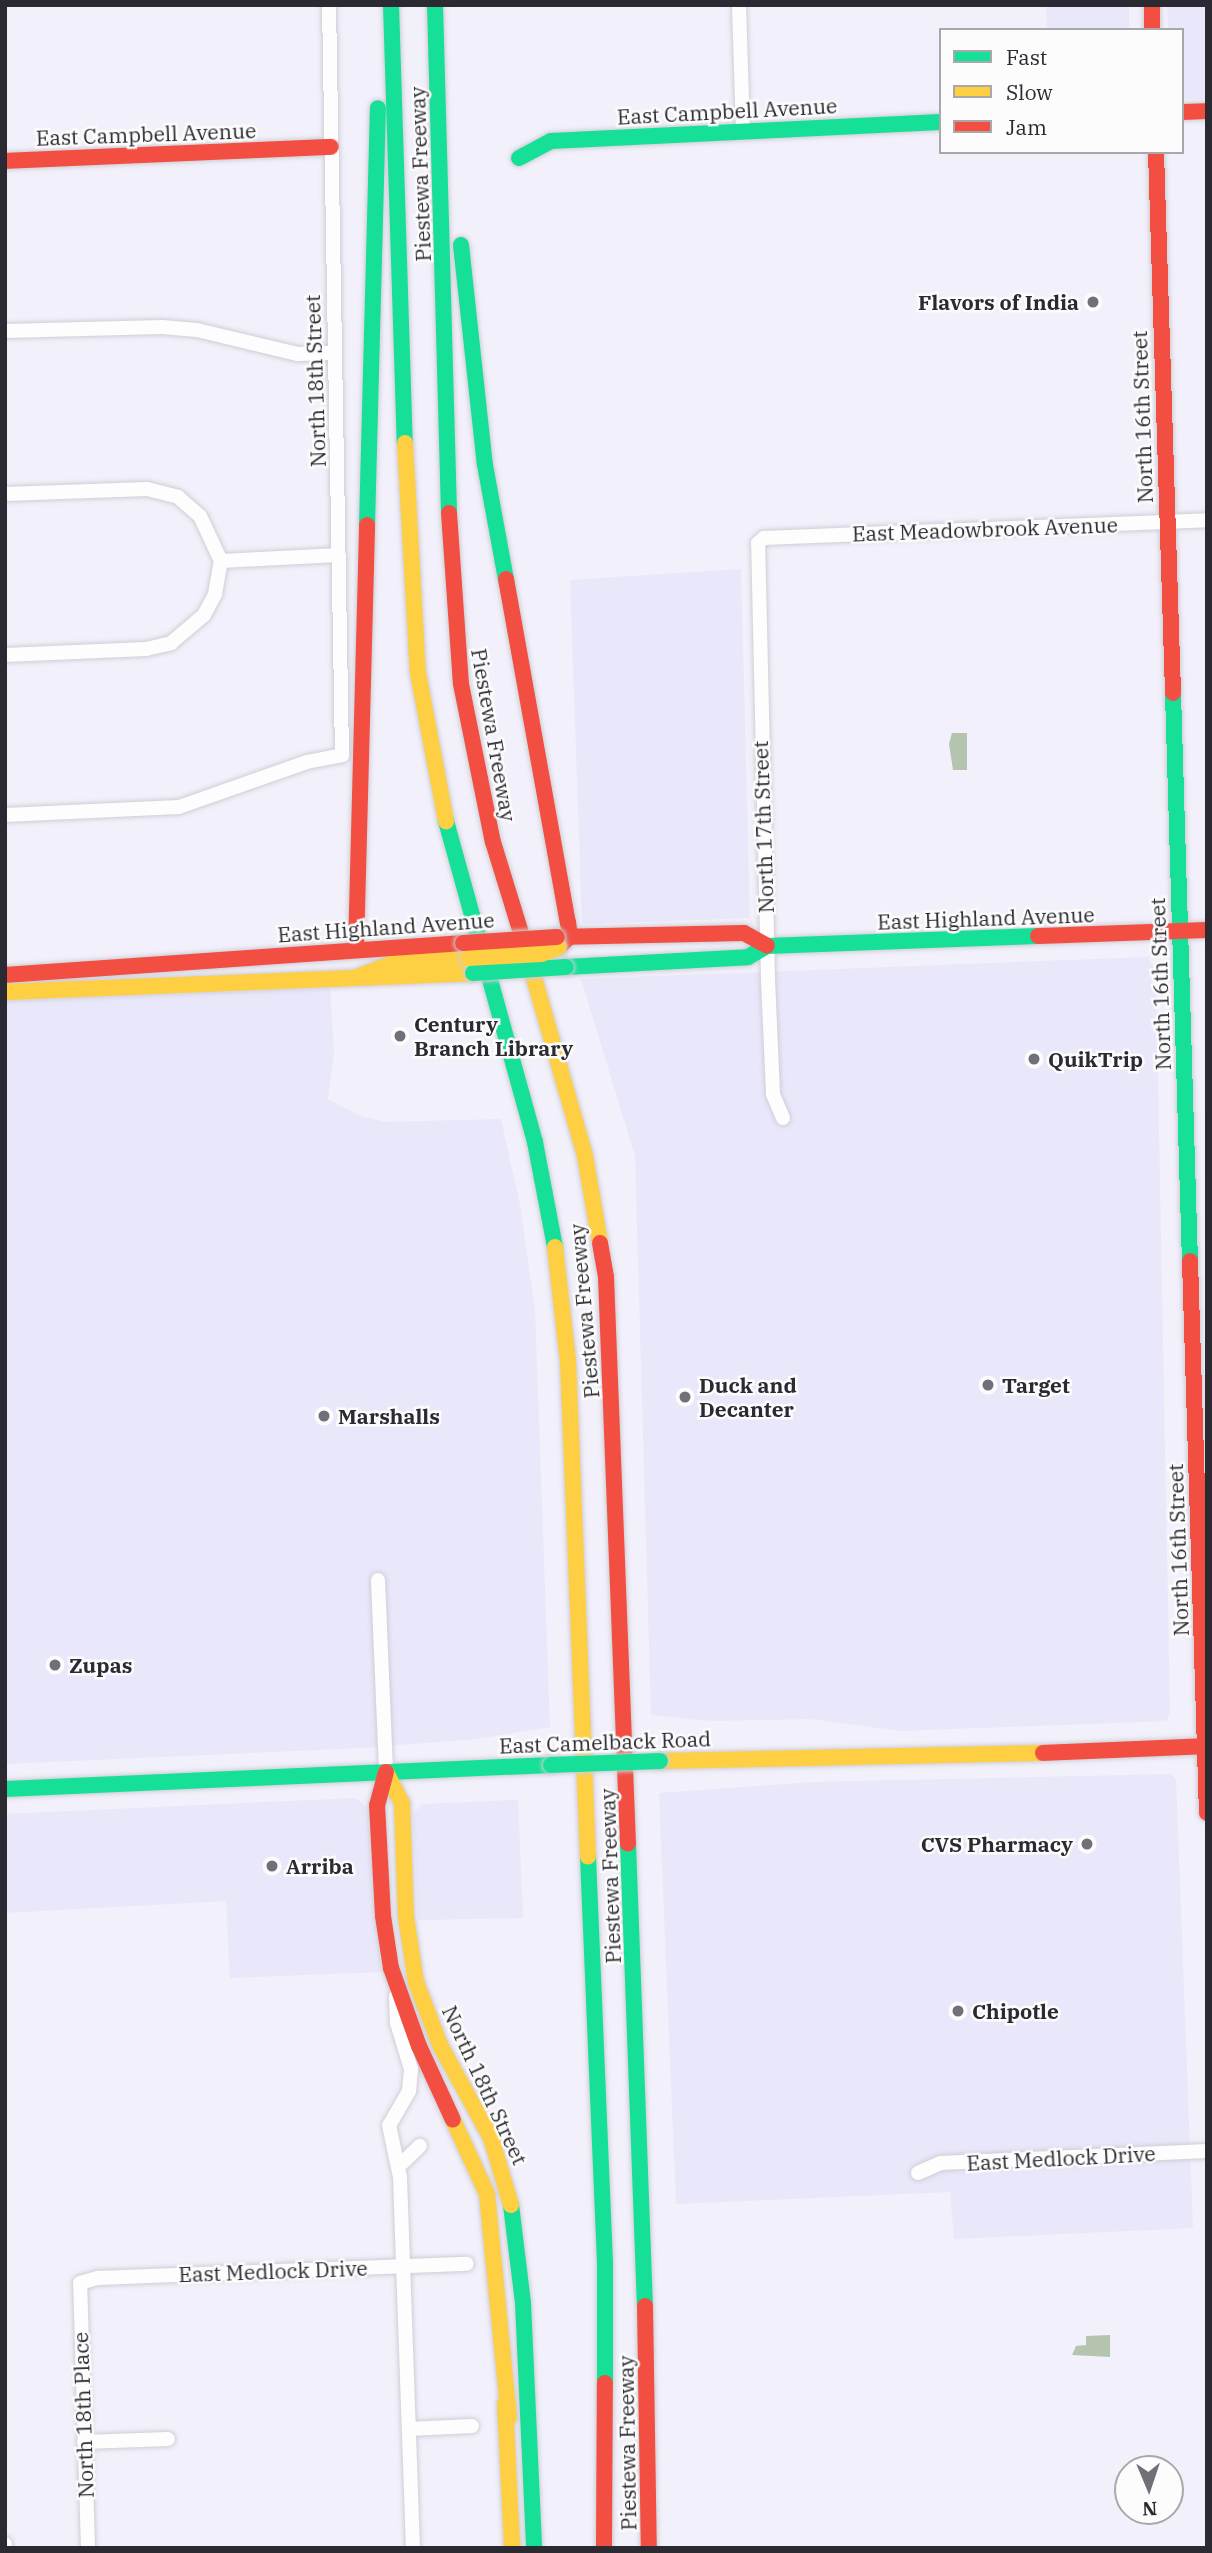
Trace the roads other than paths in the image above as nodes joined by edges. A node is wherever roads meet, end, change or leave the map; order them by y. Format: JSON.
{"nodes":[{"id":1,"x":329,"y":5,"type":"edge"},
{"id":2,"x":377,"y":5,"type":"edge"},
{"id":3,"x":391,"y":5,"type":"edge"},
{"id":4,"x":435,"y":5,"type":"edge"},
{"id":5,"x":450,"y":5,"type":"edge"},
{"id":6,"x":739,"y":5,"type":"edge"},
{"id":7,"x":1152,"y":5,"type":"edge"},
{"id":8,"x":1152,"y":28,"type":"edge"},
{"id":9,"x":1207,"y":111,"type":"edge"},
{"id":10,"x":1184,"y":112,"type":"edge"},
{"id":11,"x":939,"y":122,"type":"edge"},
{"id":12,"x":743,"y":131,"type":"junction"},
{"id":13,"x":331,"y":147,"type":"junction"},
{"id":14,"x":1156,"y":154,"type":"edge"},
{"id":15,"x":519,"y":158,"type":"dead end"},
{"id":16,"x":5,"y":161,"type":"edge"},
{"id":17,"x":457,"y":177,"type":"dead end"},
{"id":18,"x":461,"y":231,"type":"dead end"},
{"id":19,"x":5,"y":331,"type":"edge"},
{"id":20,"x":335,"y":353,"type":"junction"},
{"id":21,"x":5,"y":494,"type":"edge"},
{"id":22,"x":1207,"y":520,"type":"edge"},
{"id":23,"x":1166,"y":522,"type":"junction"},
{"id":24,"x":764,"y":538,"type":"joint"},
{"id":25,"x":339,"y":555,"type":"junction"},
{"id":26,"x":221,"y":561,"type":"junction"},
{"id":27,"x":5,"y":655,"type":"edge"},
{"id":28,"x":5,"y":815,"type":"edge"},
{"id":29,"x":1207,"y":930,"type":"edge"},
{"id":30,"x":1180,"y":932,"type":"junction"},
{"id":31,"x":562,"y":940,"type":"junction"},
{"id":32,"x":767,"y":946,"type":"junction"},
{"id":33,"x":356,"y":949,"type":"junction"},
{"id":34,"x":468,"y":958,"type":"junction"},
{"id":35,"x":5,"y":975,"type":"edge"},
{"id":36,"x":356,"y":978,"type":"junction"},
{"id":37,"x":5,"y":992,"type":"edge"},
{"id":38,"x":783,"y":1118,"type":"dead end"},
{"id":39,"x":1199,"y":1335,"type":"edge"},
{"id":40,"x":379,"y":1580,"type":"dead end"},
{"id":41,"x":1205,"y":1746,"type":"edge"},
{"id":42,"x":386,"y":1772,"type":"junction"},
{"id":43,"x":5,"y":1790,"type":"edge"},
{"id":44,"x":1207,"y":1813,"type":"edge"},
{"id":45,"x":396,"y":1987,"type":"junction"},
{"id":46,"x":420,"y":2146,"type":"dead end"},
{"id":47,"x":1207,"y":2151,"type":"edge"},
{"id":48,"x":399,"y":2166,"type":"junction"},
{"id":49,"x":918,"y":2173,"type":"dead end"},
{"id":50,"x":467,"y":2264,"type":"dead end"},
{"id":51,"x":402,"y":2267,"type":"junction"},
{"id":52,"x":80,"y":2283,"type":"joint"},
{"id":53,"x":505,"y":2403,"type":"junction"},
{"id":54,"x":472,"y":2426,"type":"dead end"},
{"id":55,"x":410,"y":2429,"type":"junction"},
{"id":56,"x":168,"y":2439,"type":"dead end"},
{"id":57,"x":84,"y":2442,"type":"junction"},
{"id":58,"x":88,"y":2548,"type":"edge"},
{"id":59,"x":413,"y":2548,"type":"edge"},
{"id":60,"x":512,"y":2548,"type":"edge"},
{"id":61,"x":521,"y":2548,"type":"edge"},
{"id":62,"x":534,"y":2548,"type":"edge"},
{"id":63,"x":604,"y":2548,"type":"edge"},
{"id":64,"x":649,"y":2548,"type":"edge"}],
"edges":[{"from":1,"to":13,"type":"street","name":"North 18th Street"},
{"from":2,"to":33,"type":"main road"},
{"from":3,"to":63,"type":"main road","name":"Piestewa Freeway"},
{"from":4,"to":64,"type":"main road","name":"Piestewa Freeway"},
{"from":5,"to":17,"type":"main road"},
{"from":6,"to":12,"type":"street"},
{"from":7,"to":8,"type":"main road"},
{"from":9,"to":10,"type":"main road"},
{"from":11,"to":12,"type":"main road","name":"East Campbell Avenue"},
{"from":12,"to":15,"type":"main road","name":"East Campbell Avenue"},
{"from":13,"to":16,"type":"main road","name":"East Campbell Avenue"},
{"from":13,"to":20,"type":"street","name":"North 18th Street"},
{"from":14,"to":23,"type":"main road","name":"North 16th Street"},
{"from":18,"to":31,"type":"main road"},
{"from":19,"to":20,"type":"street"},
{"from":20,"to":25,"type":"street","name":"North 18th Street"},
{"from":21,"to":26,"type":"street"},
{"from":22,"to":23,"type":"street","name":"East Meadowbrook Avenue"},
{"from":23,"to":24,"type":"street","name":"East Meadowbrook Avenue"},
{"from":23,"to":30,"type":"main road","name":"North 16th Street"},
{"from":24,"to":32,"type":"street","name":"North 17th Street"},
{"from":25,"to":26,"type":"street"},
{"from":25,"to":28,"type":"street","name":"North 18th Street"},
{"from":26,"to":27,"type":"street"},
{"from":29,"to":30,"type":"main road","name":"East Highland Avenue"},
{"from":30,"to":32,"type":"main road","name":"East Highland Avenue"},
{"from":30,"to":39,"type":"main road","name":"North 16th Street"},
{"from":31,"to":32,"type":"main road","name":"East Highland Avenue"},
{"from":31,"to":34,"type":"main road","name":"East Highland Avenue","bridge":true},
{"from":32,"to":34,"type":"main road","name":"East Highland Avenue","bridge":true},
{"from":32,"to":38,"type":"street","name":"North 17th Street"},
{"from":33,"to":34,"type":"main road","name":"East Highland Avenue"},
{"from":33,"to":35,"type":"main road","name":"East Highland Avenue"},
{"from":33,"to":36,"type":"main road"},
{"from":34,"to":36,"type":"main road"},
{"from":36,"to":37,"type":"main road"},
{"from":39,"to":41,"type":"main road","name":"North 16th Street"},
{"from":40,"to":42,"type":"street","name":"North 18th Street"},
{"from":41,"to":42,"type":"main road","name":"East Camelback Road","bridge":true},
{"from":41,"to":44,"type":"main road","name":"North 16th Street"},
{"from":42,"to":43,"type":"main road","name":"East Camelback Road"},
{"from":42,"to":45,"type":"main road","name":"North 18th Street"},
{"from":42,"to":62,"type":"main road","name":"North 18th Street"},
{"from":45,"to":48,"type":"street","name":"North 18th Street"},
{"from":45,"to":53,"type":"main road","name":"North 18th Street"},
{"from":46,"to":48,"type":"street"},
{"from":47,"to":49,"type":"street","name":"East Medlock Drive"},
{"from":48,"to":51,"type":"street","name":"North 18th Street"},
{"from":50,"to":51,"type":"street","name":"East Medlock Drive"},
{"from":51,"to":52,"type":"street","name":"East Medlock Drive"},
{"from":51,"to":55,"type":"street","name":"North 18th Street"},
{"from":52,"to":57,"type":"street","name":"North 18th Place"},
{"from":53,"to":60,"type":"main road"},
{"from":53,"to":61,"type":"main road","name":"North 18th Street"},
{"from":54,"to":55,"type":"street"},
{"from":55,"to":59,"type":"street","name":"North 18th Street"},
{"from":56,"to":57,"type":"street"},
{"from":57,"to":58,"type":"street","name":"North 18th Place"}]}
